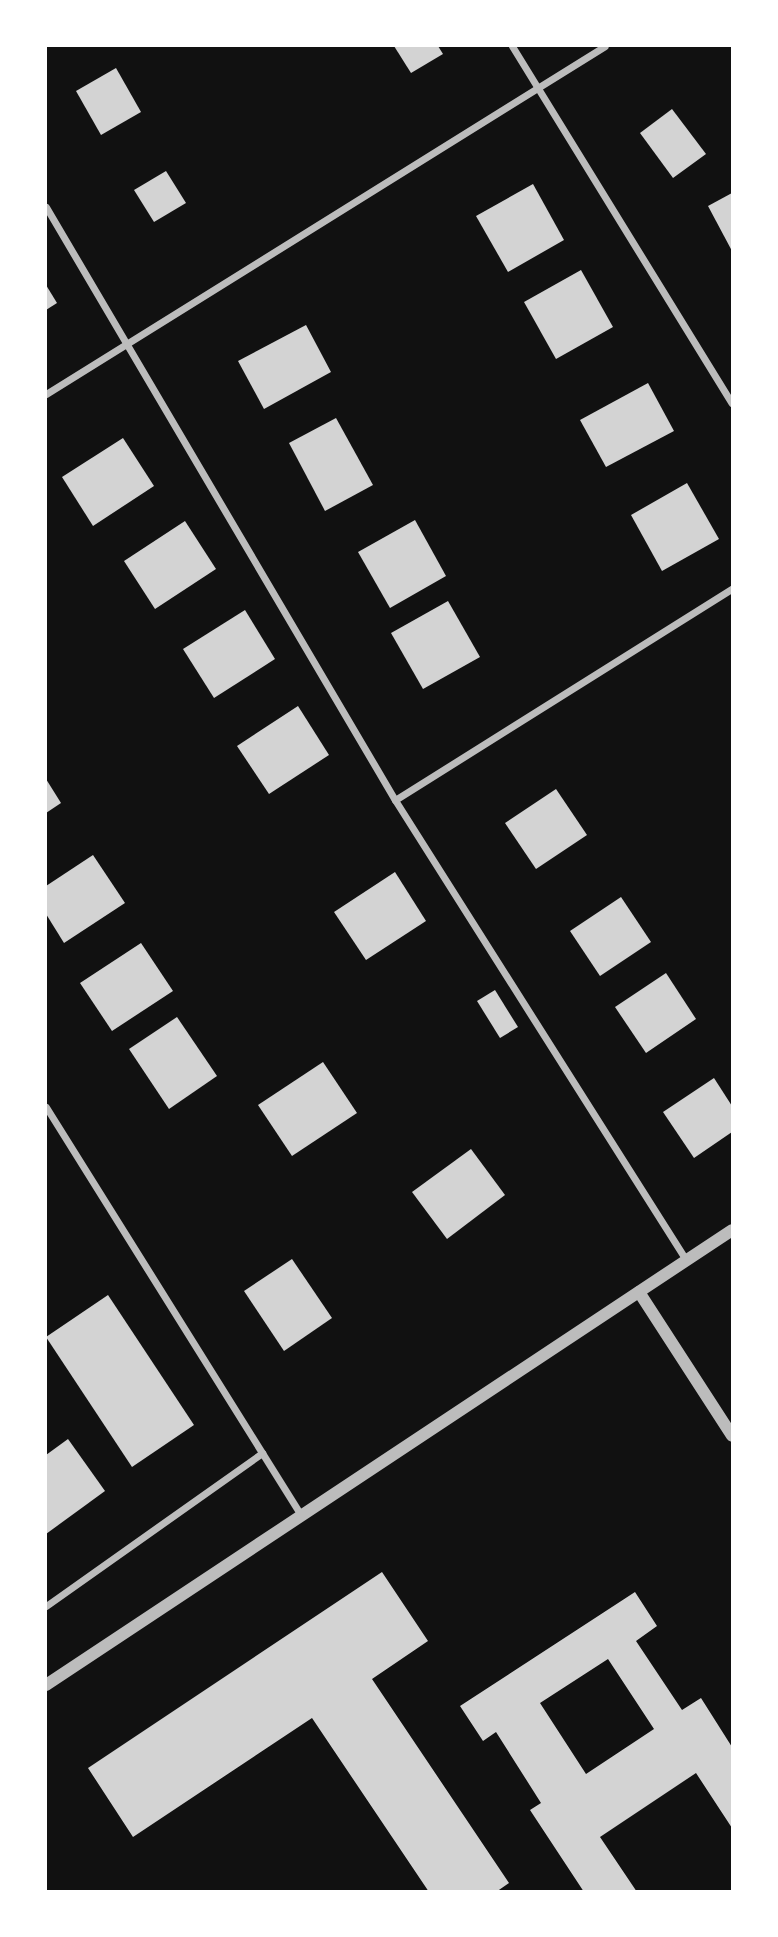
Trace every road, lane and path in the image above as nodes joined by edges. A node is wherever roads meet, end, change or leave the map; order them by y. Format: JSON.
{"nodes":[{"id":1,"x":512,"y":46,"type":"edge"},
{"id":2,"x":605,"y":46,"type":"edge"},
{"id":3,"x":537,"y":86,"type":"junction"},
{"id":4,"x":46,"y":207,"type":"edge"},
{"id":5,"x":128,"y":342,"type":"junction"},
{"id":6,"x":46,"y":394,"type":"edge"},
{"id":7,"x":733,"y":403,"type":"edge"},
{"id":8,"x":733,"y":589,"type":"edge"},
{"id":9,"x":395,"y":800,"type":"junction"},
{"id":10,"x":46,"y":1107,"type":"edge"},
{"id":11,"x":733,"y":1230,"type":"edge"},
{"id":12,"x":686,"y":1261,"type":"junction"},
{"id":13,"x":639,"y":1292,"type":"junction"},
{"id":14,"x":733,"y":1436,"type":"edge"},
{"id":15,"x":262,"y":1453,"type":"junction"},
{"id":16,"x":302,"y":1516,"type":"junction"},
{"id":17,"x":46,"y":1606,"type":"edge"},
{"id":18,"x":46,"y":1685,"type":"edge"}],
"edges":[{"from":1,"to":3,"type":"street"},
{"from":2,"to":3,"type":"street"},
{"from":3,"to":5,"type":"street"},
{"from":3,"to":7,"type":"street"},
{"from":4,"to":5,"type":"street"},
{"from":5,"to":6,"type":"street"},
{"from":5,"to":9,"type":"street"},
{"from":8,"to":9,"type":"street"},
{"from":9,"to":12,"type":"street"},
{"from":10,"to":15,"type":"street"},
{"from":11,"to":12,"type":"street"},
{"from":12,"to":13,"type":"street"},
{"from":13,"to":14,"type":"street"},
{"from":13,"to":16,"type":"street"},
{"from":15,"to":16,"type":"street"},
{"from":15,"to":17,"type":"street"},
{"from":16,"to":18,"type":"street"}]}
